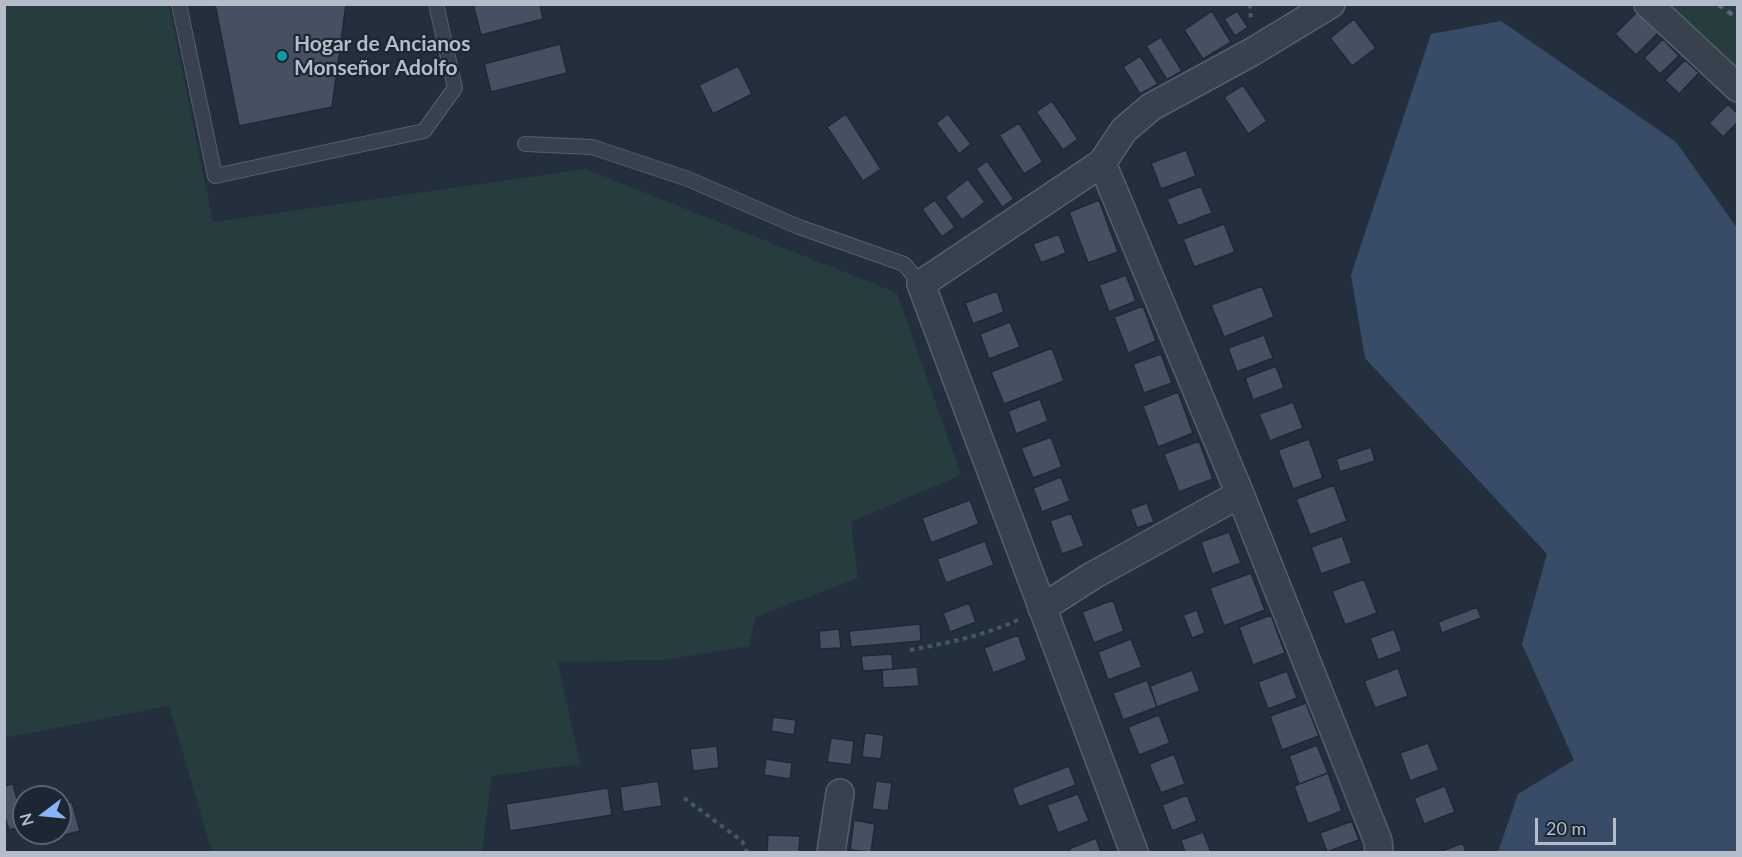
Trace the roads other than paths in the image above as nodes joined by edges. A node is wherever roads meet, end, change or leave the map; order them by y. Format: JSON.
{"nodes":[{"id":1,"x":179,"y":4,"type":"edge"},
{"id":2,"x":436,"y":4,"type":"edge"},
{"id":3,"x":1331,"y":4,"type":"edge"},
{"id":4,"x":1648,"y":4,"type":"edge"},
{"id":5,"x":1737,"y":88,"type":"edge"},
{"id":6,"x":525,"y":144,"type":"dead end"},
{"id":7,"x":1102,"y":163,"type":"junction"},
{"id":8,"x":921,"y":285,"type":"junction"},
{"id":9,"x":1240,"y":494,"type":"junction"},
{"id":10,"x":1042,"y":608,"type":"junction"},
{"id":11,"x":840,"y":793,"type":"dead end"},
{"id":12,"x":831,"y":852,"type":"edge"},
{"id":13,"x":1134,"y":852,"type":"edge"},
{"id":14,"x":1379,"y":852,"type":"edge"}],
"edges":[{"from":1,"to":2,"type":"lane"},
{"from":3,"to":7,"type":"street"},
{"from":4,"to":5,"type":"street"},
{"from":6,"to":8,"type":"lane"},
{"from":7,"to":8,"type":"street"},
{"from":7,"to":9,"type":"street"},
{"from":8,"to":10,"type":"street"},
{"from":9,"to":10,"type":"street"},
{"from":9,"to":14,"type":"street"},
{"from":10,"to":13,"type":"street"},
{"from":11,"to":12,"type":"street"}]}
